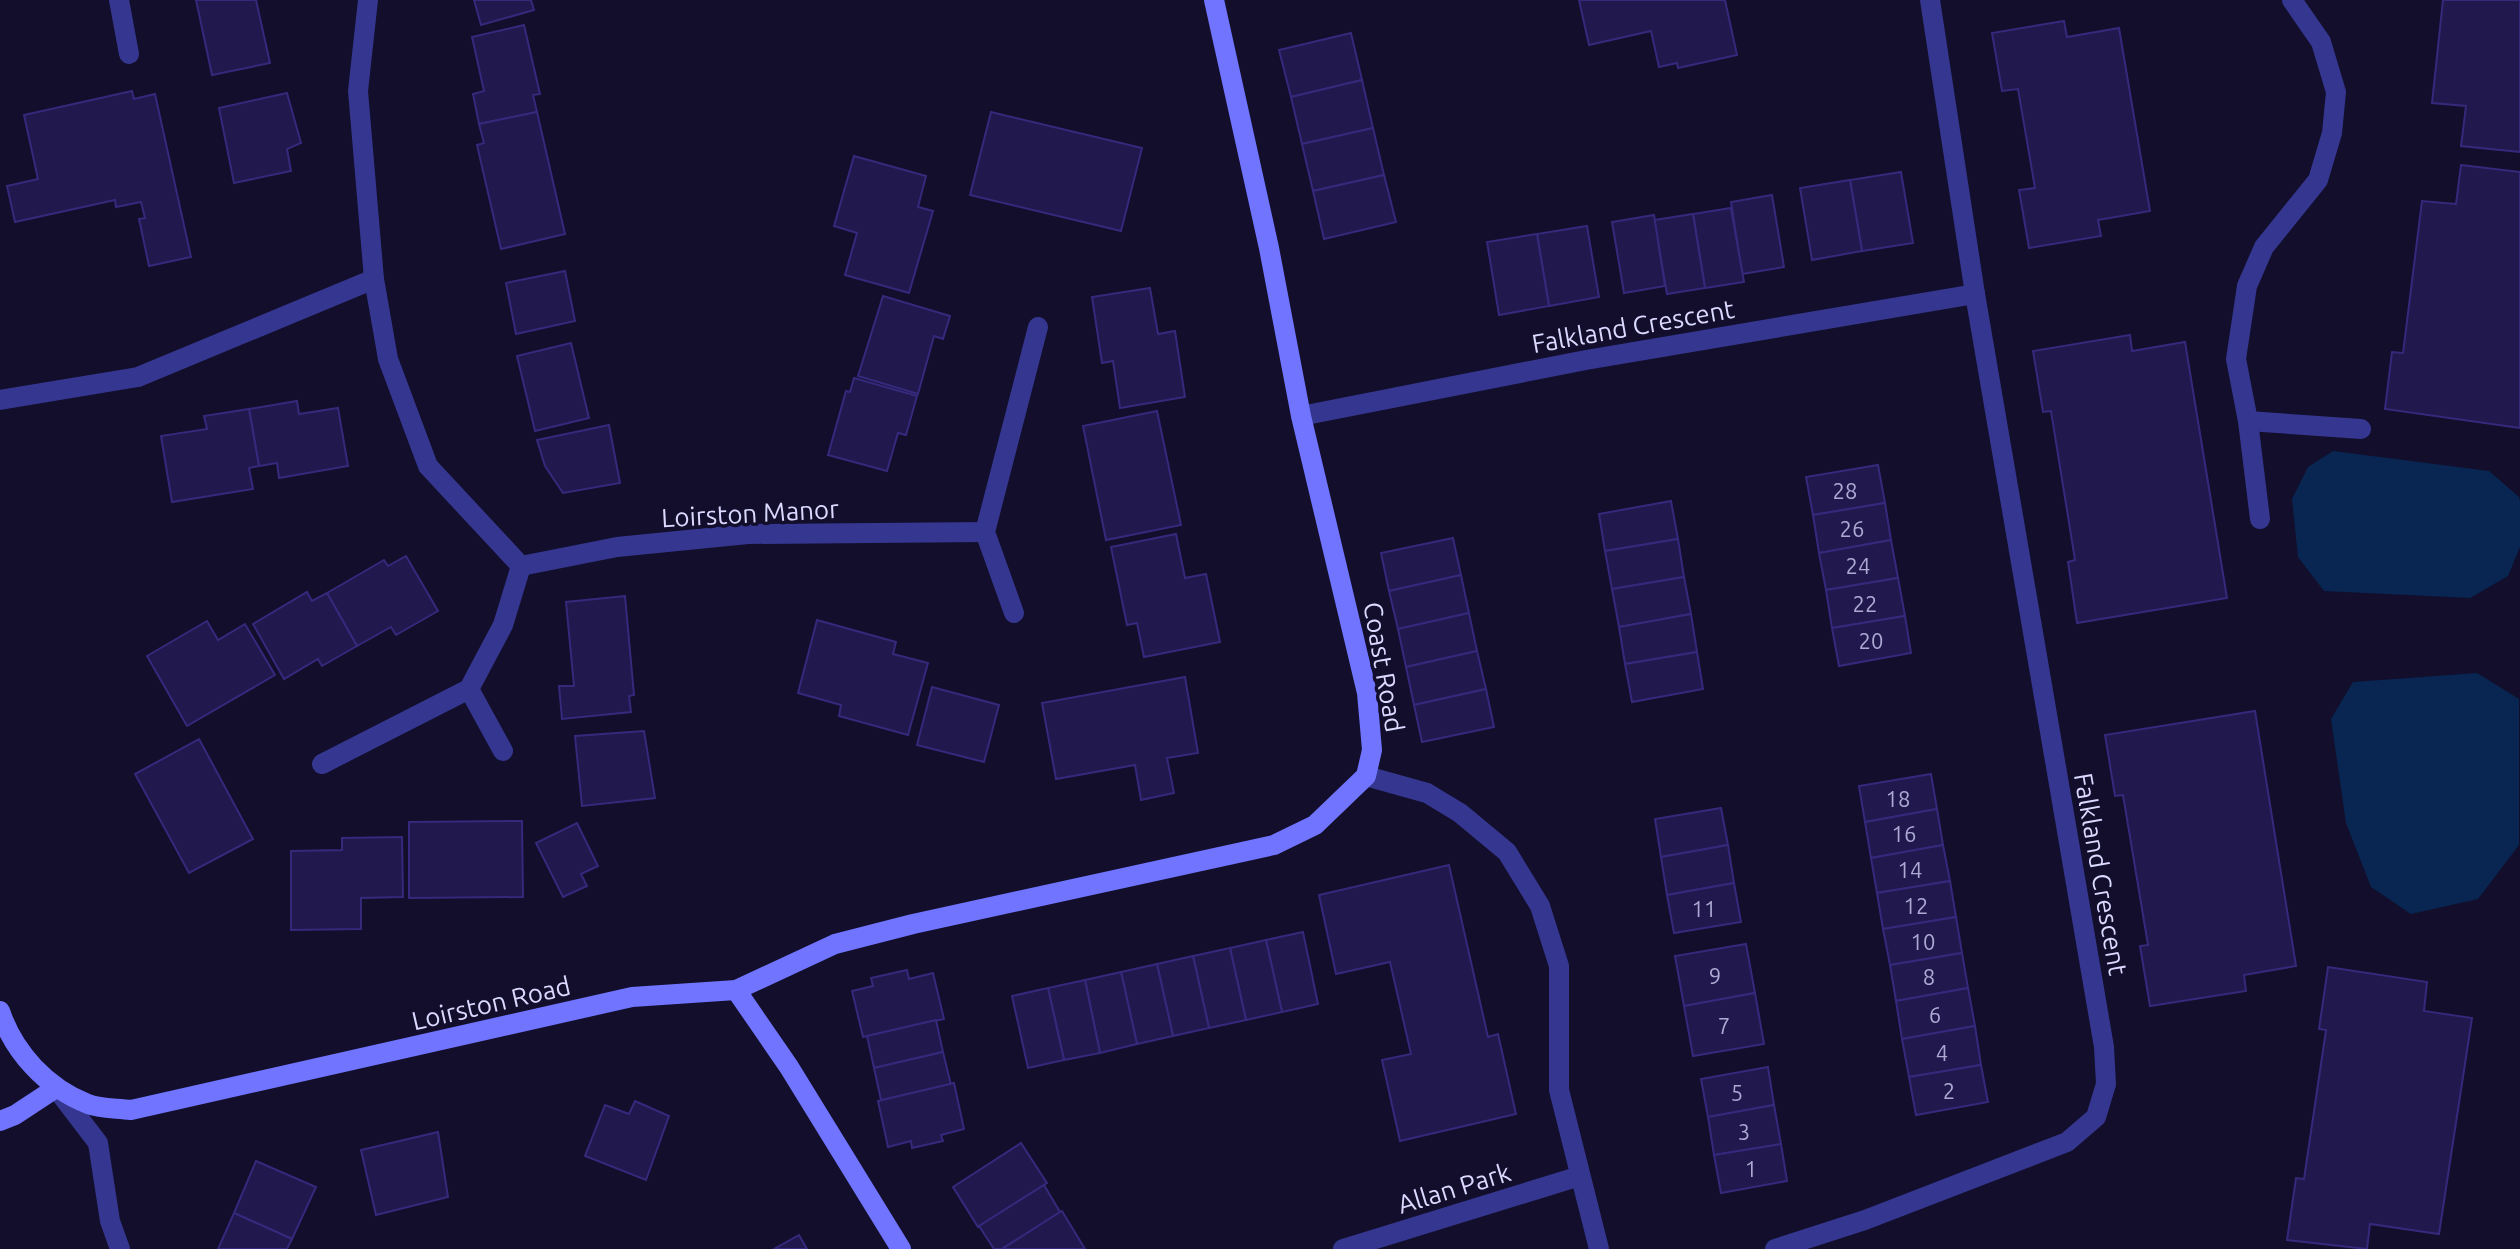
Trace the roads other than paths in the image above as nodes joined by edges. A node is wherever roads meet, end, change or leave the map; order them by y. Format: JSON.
{"nodes":[{"id":1,"x":119,"y":0,"type":"edge"},
{"id":2,"x":368,"y":0,"type":"edge"},
{"id":3,"x":1214,"y":0,"type":"edge"},
{"id":4,"x":1930,"y":0,"type":"edge"},
{"id":5,"x":2292,"y":0,"type":"edge"},
{"id":6,"x":129,"y":54,"type":"dead end"},
{"id":7,"x":374,"y":279,"type":"junction"},
{"id":8,"x":1975,"y":294,"type":"junction"},
{"id":9,"x":1038,"y":327,"type":"dead end"},
{"id":10,"x":0,"y":400,"type":"edge"},
{"id":11,"x":1301,"y":416,"type":"junction"},
{"id":12,"x":2248,"y":421,"type":"junction"},
{"id":13,"x":2361,"y":429,"type":"dead end"},
{"id":14,"x":2260,"y":519,"type":"dead end"},
{"id":15,"x":985,"y":532,"type":"junction"},
{"id":16,"x":521,"y":566,"type":"junction"},
{"id":17,"x":1014,"y":613,"type":"dead end"},
{"id":18,"x":469,"y":689,"type":"junction"},
{"id":19,"x":503,"y":751,"type":"dead end"},
{"id":20,"x":322,"y":764,"type":"dead end"},
{"id":21,"x":1366,"y":776,"type":"junction"},
{"id":22,"x":736,"y":990,"type":"junction"},
{"id":23,"x":0,"y":1011,"type":"edge"},
{"id":24,"x":56,"y":1088,"type":"junction"},
{"id":25,"x":0,"y":1121,"type":"edge"},
{"id":26,"x":1580,"y":1176,"type":"junction"},
{"id":27,"x":120,"y":1249,"type":"edge"},
{"id":28,"x":901,"y":1249,"type":"edge"},
{"id":29,"x":1343,"y":1249,"type":"edge"},
{"id":30,"x":1599,"y":1249,"type":"edge"},
{"id":31,"x":1775,"y":1249,"type":"edge"}],
"edges":[{"from":1,"to":6,"type":"street"},
{"from":2,"to":7,"type":"street"},
{"from":3,"to":11,"type":"street","name":"Coast Road"},
{"from":4,"to":8,"type":"street","name":"Falkland Crescent"},
{"from":5,"to":12,"type":"street"},
{"from":7,"to":10,"type":"street"},
{"from":7,"to":16,"type":"street"},
{"from":8,"to":11,"type":"street","name":"Falkland Crescent"},
{"from":8,"to":31,"type":"street","name":"Falkland Crescent"},
{"from":9,"to":15,"type":"street"},
{"from":11,"to":21,"type":"street","name":"Coast Road"},
{"from":12,"to":13,"type":"street"},
{"from":12,"to":14,"type":"street"},
{"from":15,"to":16,"type":"street","name":"Loirston Manor"},
{"from":15,"to":17,"type":"street"},
{"from":16,"to":18,"type":"street"},
{"from":18,"to":19,"type":"street"},
{"from":18,"to":20,"type":"street"},
{"from":21,"to":22,"type":"street"},
{"from":21,"to":26,"type":"street"},
{"from":22,"to":24,"type":"street","name":"Loirston Road"},
{"from":22,"to":28,"type":"street"},
{"from":23,"to":24,"type":"street","name":"Loirston Road"},
{"from":24,"to":25,"type":"street"},
{"from":24,"to":27,"type":"street"},
{"from":26,"to":29,"type":"street","name":"Allan Park"},
{"from":26,"to":30,"type":"street"}]}
